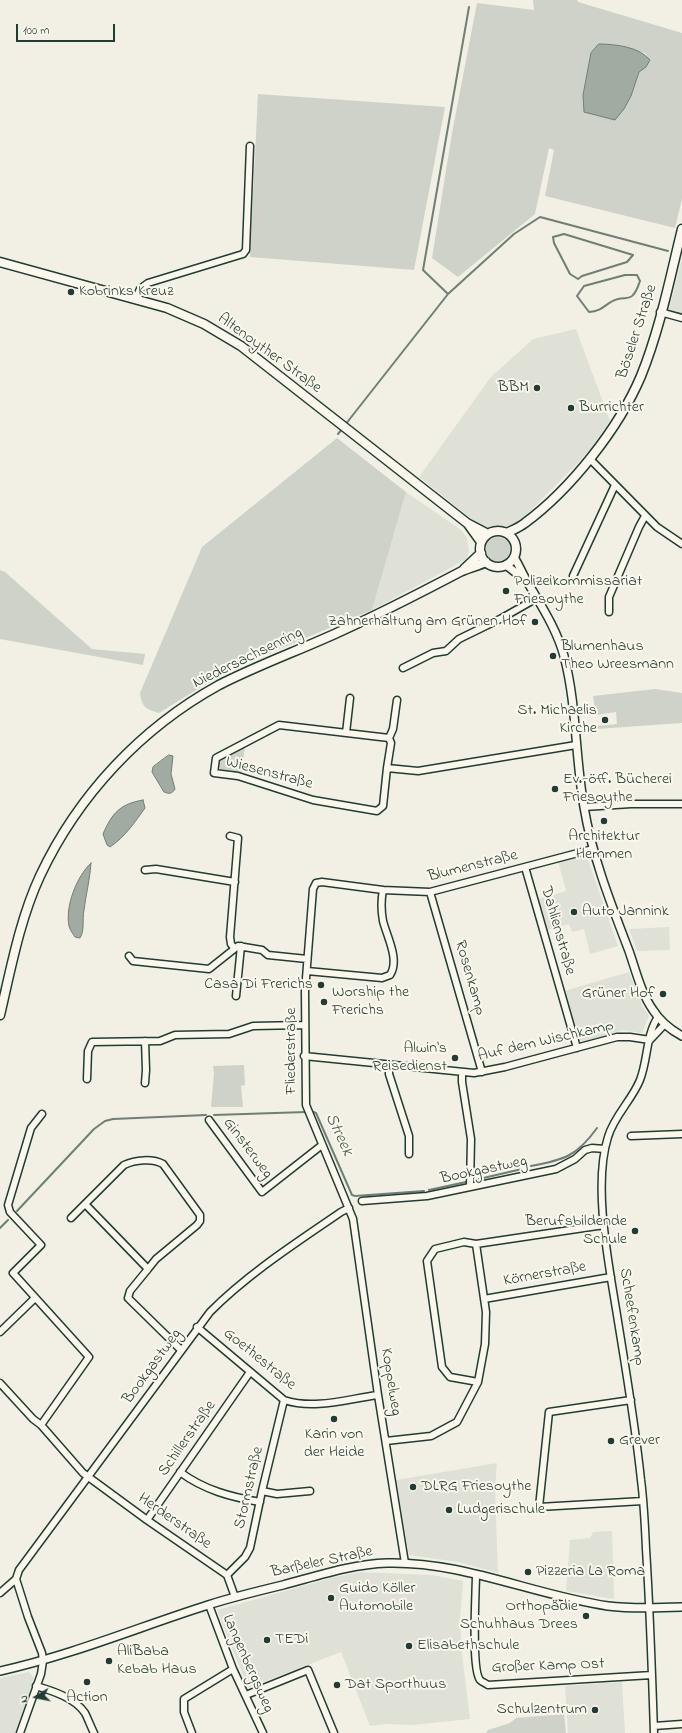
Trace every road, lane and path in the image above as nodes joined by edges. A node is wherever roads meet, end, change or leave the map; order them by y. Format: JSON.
{"nodes":[{"id":1,"x":250,"y":146,"type":"dead end"},
{"id":2,"x":682,"y":229,"type":"edge"},
{"id":3,"x":0,"y":262,"type":"edge"},
{"id":4,"x":136,"y":298,"type":"junction"},
{"id":5,"x":660,"y":312,"type":"junction"},
{"id":6,"x":682,"y":318,"type":"edge"},
{"id":7,"x":590,"y":459,"type":"junction"},
{"id":8,"x":615,"y":485,"type":"junction"},
{"id":9,"x":645,"y":516,"type":"junction"},
{"id":10,"x":467,"y":523,"type":"junction"},
{"id":11,"x":525,"y":524,"type":"junction"},
{"id":12,"x":506,"y":533,"type":"junction"},
{"id":13,"x":488,"y":534,"type":"junction"},
{"id":14,"x":481,"y":542,"type":"junction"},
{"id":15,"x":514,"y":542,"type":"junction"},
{"id":16,"x":682,"y":544,"type":"edge"},
{"id":17,"x":481,"y":553,"type":"junction"},
{"id":18,"x":514,"y":557,"type":"junction"},
{"id":19,"x":486,"y":562,"type":"junction"},
{"id":20,"x":506,"y":565,"type":"junction"},
{"id":21,"x":462,"y":571,"type":"junction"},
{"id":22,"x":573,"y":576,"type":"dead end"},
{"id":23,"x":528,"y":582,"type":"junction"},
{"id":24,"x":537,"y":598,"type":"junction"},
{"id":25,"x":609,"y":612,"type":"dead end"},
{"id":26,"x":403,"y":668,"type":"dead end"},
{"id":27,"x":350,"y":698,"type":"dead end"},
{"id":28,"x":397,"y":700,"type":"dead end"},
{"id":29,"x":346,"y":733,"type":"junction"},
{"id":30,"x":389,"y":738,"type":"junction"},
{"id":31,"x":576,"y":745,"type":"junction"},
{"id":32,"x":388,"y":768,"type":"junction"},
{"id":33,"x":682,"y":804,"type":"edge"},
{"id":34,"x":584,"y":807,"type":"junction"},
{"id":35,"x":230,"y":836,"type":"dead end"},
{"id":36,"x":593,"y":849,"type":"junction"},
{"id":37,"x":525,"y":867,"type":"junction"},
{"id":38,"x":145,"y":870,"type":"dead end"},
{"id":39,"x":235,"y":882,"type":"junction"},
{"id":40,"x":313,"y":889,"type":"joint"},
{"id":41,"x":382,"y":890,"type":"junction"},
{"id":42,"x":430,"y":892,"type":"junction"},
{"id":43,"x":238,"y":947,"type":"junction"},
{"id":44,"x":129,"y":956,"type":"dead end"},
{"id":45,"x":307,"y":959,"type":"junction"},
{"id":46,"x":307,"y":971,"type":"junction"},
{"id":47,"x":236,"y":996,"type":"dead end"},
{"id":48,"x":0,"y":1015,"type":"edge"},
{"id":49,"x":658,"y":1016,"type":"junction"},
{"id":50,"x":666,"y":1024,"type":"junction"},
{"id":51,"x":304,"y":1025,"type":"junction"},
{"id":52,"x":682,"y":1036,"type":"edge"},
{"id":53,"x":650,"y":1040,"type":"junction"},
{"id":54,"x":145,"y":1041,"type":"junction"},
{"id":55,"x":577,"y":1048,"type":"junction"},
{"id":56,"x":304,"y":1056,"type":"junction"},
{"id":57,"x":389,"y":1064,"type":"junction"},
{"id":58,"x":462,"y":1072,"type":"junction"},
{"id":59,"x":482,"y":1072,"type":"junction"},
{"id":60,"x":87,"y":1079,"type":"dead end"},
{"id":61,"x":144,"y":1083,"type":"dead end"},
{"id":62,"x":42,"y":1114,"type":"dead end"},
{"id":63,"x":210,"y":1120,"type":"dead end"},
{"id":64,"x":682,"y":1134,"type":"edge"},
{"id":65,"x":631,"y":1136,"type":"dead end"},
{"id":66,"x":322,"y":1145,"type":"junction"},
{"id":67,"x":605,"y":1149,"type":"junction"},
{"id":68,"x":409,"y":1154,"type":"dead end"},
{"id":69,"x":470,"y":1187,"type":"junction"},
{"id":70,"x":362,"y":1201,"type":"dead end"},
{"id":71,"x":86,"y":1205,"type":"junction"},
{"id":72,"x":349,"y":1206,"type":"junction"},
{"id":73,"x":71,"y":1218,"type":"dead end"},
{"id":74,"x":604,"y":1225,"type":"junction"},
{"id":75,"x":476,"y":1244,"type":"junction"},
{"id":76,"x":148,"y":1269,"type":"junction"},
{"id":77,"x":611,"y":1277,"type":"junction"},
{"id":78,"x":35,"y":1298,"type":"junction"},
{"id":79,"x":484,"y":1299,"type":"junction"},
{"id":80,"x":197,"y":1327,"type":"junction"},
{"id":81,"x":0,"y":1332,"type":"edge"},
{"id":82,"x":181,"y":1350,"type":"junction"},
{"id":83,"x":250,"y":1372,"type":"junction"},
{"id":84,"x":478,"y":1382,"type":"junction"},
{"id":85,"x":0,"y":1383,"type":"edge"},
{"id":86,"x":378,"y":1395,"type":"junction"},
{"id":87,"x":284,"y":1400,"type":"junction"},
{"id":88,"x":631,"y":1400,"type":"junction"},
{"id":89,"x":41,"y":1424,"type":"junction"},
{"id":90,"x":386,"y":1441,"type":"junction"},
{"id":91,"x":180,"y":1472,"type":"junction"},
{"id":92,"x":88,"y":1477,"type":"junction"},
{"id":93,"x":310,"y":1490,"type":"dead end"},
{"id":94,"x":262,"y":1491,"type":"junction"},
{"id":95,"x":643,"y":1501,"type":"junction"},
{"id":96,"x":260,"y":1502,"type":"junction"},
{"id":97,"x":147,"y":1520,"type":"junction"},
{"id":98,"x":405,"y":1563,"type":"junction"},
{"id":99,"x":476,"y":1574,"type":"junction"},
{"id":100,"x":227,"y":1575,"type":"junction"},
{"id":101,"x":16,"y":1579,"type":"junction"},
{"id":102,"x":0,"y":1593,"type":"edge"},
{"id":103,"x":235,"y":1597,"type":"junction"},
{"id":104,"x":209,"y":1605,"type":"junction"},
{"id":105,"x":682,"y":1607,"type":"edge"},
{"id":106,"x":649,"y":1608,"type":"junction"},
{"id":107,"x":43,"y":1661,"type":"junction"},
{"id":108,"x":233,"y":1669,"type":"junction"},
{"id":109,"x":0,"y":1671,"type":"edge"},
{"id":110,"x":652,"y":1675,"type":"junction"},
{"id":111,"x":36,"y":1686,"type":"junction"},
{"id":112,"x":246,"y":1695,"type":"junction"},
{"id":113,"x":682,"y":1724,"type":"edge"},
{"id":114,"x":654,"y":1726,"type":"junction"},
{"id":115,"x":20,"y":1733,"type":"edge"},
{"id":116,"x":94,"y":1733,"type":"edge"},
{"id":117,"x":192,"y":1733,"type":"edge"},
{"id":118,"x":263,"y":1733,"type":"edge"},
{"id":119,"x":334,"y":1733,"type":"edge"},
{"id":120,"x":654,"y":1733,"type":"edge"}],
"edges":[{"from":1,"to":4,"type":"street"},
{"from":2,"to":5,"type":"main road","name":"Böseler Straße"},
{"from":3,"to":4,"type":"main road","name":"Altenoyther Straße"},
{"from":4,"to":10,"type":"main road","name":"Altenoyther Straße"},
{"from":5,"to":6,"type":"street"},
{"from":5,"to":7,"type":"main road","name":"Böseler Straße"},
{"from":7,"to":8,"type":"street"},
{"from":7,"to":11,"type":"main road","name":"Böseler Straße"},
{"from":8,"to":9,"type":"street"},
{"from":8,"to":22,"type":"street"},
{"from":9,"to":16,"type":"street"},
{"from":9,"to":25,"type":"street"},
{"from":10,"to":13,"type":"main road","name":"Altenoyther Straße"},
{"from":10,"to":14,"type":"main road","name":"Altenoyther Straße"},
{"from":11,"to":12,"type":"main road","name":"Böseler Straße"},
{"from":11,"to":15,"type":"main road","name":"Böseler Straße"},
{"from":12,"to":13,"type":"main road"},
{"from":12,"to":15,"type":"main road"},
{"from":13,"to":14,"type":"main road"},
{"from":14,"to":17,"type":"main road"},
{"from":15,"to":18,"type":"main road"},
{"from":17,"to":19,"type":"main road"},
{"from":17,"to":21,"type":"main road","name":"Niedersachsenring"},
{"from":18,"to":20,"type":"main road"},
{"from":18,"to":23,"type":"street"},
{"from":19,"to":20,"type":"main road"},
{"from":19,"to":21,"type":"main road","name":"Niedersachsenring"},
{"from":20,"to":23,"type":"street"},
{"from":21,"to":48,"type":"main road","name":"Niedersachsenring"},
{"from":23,"to":24,"type":"street"},
{"from":24,"to":26,"type":"street"},
{"from":24,"to":31,"type":"street"},
{"from":27,"to":29,"type":"street"},
{"from":28,"to":30,"type":"street","name":"Wiesenstraße"},
{"from":29,"to":30,"type":"street","name":"Wiesenstraße"},
{"from":29,"to":32,"type":"street","name":"Wiesenstraße"},
{"from":30,"to":32,"type":"street","name":"Wiesenstraße"},
{"from":31,"to":32,"type":"street"},
{"from":31,"to":34,"type":"street"},
{"from":33,"to":34,"type":"street"},
{"from":34,"to":36,"type":"street"},
{"from":35,"to":39,"type":"street"},
{"from":36,"to":37,"type":"street","name":"Blumenstraße"},
{"from":36,"to":49,"type":"street"},
{"from":37,"to":42,"type":"street","name":"Blumenstraße"},
{"from":37,"to":55,"type":"street","name":"Dahlienstraße"},
{"from":38,"to":39,"type":"street"},
{"from":39,"to":43,"type":"street"},
{"from":40,"to":41,"type":"street","name":"Blumenstraße"},
{"from":40,"to":45,"type":"street","name":"Fliederstraße"},
{"from":41,"to":42,"type":"street","name":"Blumenstraße"},
{"from":41,"to":46,"type":"street"},
{"from":42,"to":59,"type":"street","name":"Rosenkamp"},
{"from":43,"to":44,"type":"street"},
{"from":43,"to":45,"type":"street"},
{"from":43,"to":47,"type":"street"},
{"from":45,"to":46,"type":"street","name":"Fliederstraße"},
{"from":46,"to":51,"type":"street","name":"Fliederstraße"},
{"from":49,"to":50,"type":"street"},
{"from":49,"to":53,"type":"street","name":"Scheefenkamp"},
{"from":50,"to":52,"type":"street"},
{"from":50,"to":53,"type":"street"},
{"from":51,"to":54,"type":"street"},
{"from":51,"to":56,"type":"street","name":"Fliederstraße"},
{"from":53,"to":55,"type":"street","name":"Auf dem Wischkamp"},
{"from":53,"to":67,"type":"street","name":"Scheefenkamp"},
{"from":54,"to":60,"type":"street"},
{"from":54,"to":61,"type":"street"},
{"from":55,"to":59,"type":"street","name":"Auf dem Wischkamp"},
{"from":56,"to":57,"type":"street","name":"Auf dem Wischkamp"},
{"from":56,"to":66,"type":"street","name":"Fliederstraße"},
{"from":57,"to":58,"type":"street","name":"Auf dem Wischkamp"},
{"from":57,"to":68,"type":"street"},
{"from":58,"to":59,"type":"street","name":"Auf dem Wischkamp"},
{"from":58,"to":69,"type":"street"},
{"from":62,"to":78,"type":"street"},
{"from":63,"to":66,"type":"street","name":"Ginsterweg"},
{"from":64,"to":65,"type":"street"},
{"from":66,"to":72,"type":"street","name":"Fliederstraße"},
{"from":67,"to":69,"type":"street","name":"Bookgastweg"},
{"from":67,"to":74,"type":"street","name":"Scheefenkamp"},
{"from":69,"to":70,"type":"street","name":"Bookgastweg"},
{"from":71,"to":73,"type":"street"},
{"from":71,"to":76,"type":"street"},
{"from":71,"to":76,"type":"street"},
{"from":72,"to":80,"type":"street","name":"Bookgastweg"},
{"from":72,"to":86,"type":"street","name":"Koppelweg"},
{"from":74,"to":75,"type":"street"},
{"from":74,"to":77,"type":"street","name":"Scheefenkamp"},
{"from":75,"to":79,"type":"street"},
{"from":75,"to":84,"type":"street"},
{"from":76,"to":82,"type":"street"},
{"from":77,"to":79,"type":"street","name":"Körnerstraße"},
{"from":77,"to":88,"type":"street","name":"Scheefenkamp"},
{"from":78,"to":81,"type":"street"},
{"from":78,"to":89,"type":"street"},
{"from":79,"to":84,"type":"street"},
{"from":80,"to":82,"type":"street","name":"Bookgastweg"},
{"from":80,"to":83,"type":"street","name":"Goethestraße"},
{"from":82,"to":92,"type":"street","name":"Bookgastweg"},
{"from":83,"to":87,"type":"street","name":"Goethestraße"},
{"from":83,"to":91,"type":"street","name":"Schillerstraße"},
{"from":84,"to":90,"type":"street"},
{"from":85,"to":89,"type":"street","name":"Herderstraße"},
{"from":86,"to":87,"type":"street","name":"Goethestraße"},
{"from":86,"to":90,"type":"street","name":"Koppelweg"},
{"from":87,"to":94,"type":"street","name":"Stormstraße"},
{"from":88,"to":95,"type":"street","name":"Scheefenkamp"},
{"from":88,"to":95,"type":"street"},
{"from":89,"to":92,"type":"street","name":"Herderstraße"},
{"from":90,"to":98,"type":"street","name":"Koppelweg"},
{"from":91,"to":96,"type":"street"},
{"from":91,"to":97,"type":"street","name":"Schillerstraße"},
{"from":92,"to":97,"type":"street","name":"Herderstraße"},
{"from":92,"to":101,"type":"street","name":"Bookgastweg"},
{"from":93,"to":94,"type":"street"},
{"from":94,"to":96,"type":"street","name":"Stormstraße"},
{"from":95,"to":106,"type":"street","name":"Scheefenkamp"},
{"from":96,"to":100,"type":"street","name":"Stormstraße"},
{"from":97,"to":100,"type":"street","name":"Herderstraße"},
{"from":98,"to":99,"type":"street","name":"Barßeler Straße"},
{"from":98,"to":103,"type":"street","name":"Barßeler Straße"},
{"from":99,"to":106,"type":"street","name":"Barßeler Straße"},
{"from":99,"to":110,"type":"street","name":"Großer Kamp Ost"},
{"from":100,"to":103,"type":"street"},
{"from":101,"to":102,"type":"street","name":"Bookgastweg"},
{"from":101,"to":107,"type":"street"},
{"from":103,"to":104,"type":"street","name":"Barßeler Straße"},
{"from":104,"to":107,"type":"street","name":"Barßeler Straße"},
{"from":104,"to":108,"type":"street","name":"Langenbergsweg"},
{"from":105,"to":106,"type":"street","name":"Barßeler Straße"},
{"from":106,"to":110,"type":"street","name":"Scheefenkamp"},
{"from":107,"to":109,"type":"street","name":"Barßeler Straße"},
{"from":107,"to":111,"type":"street"},
{"from":108,"to":112,"type":"street","name":"Langenbergsweg"},
{"from":108,"to":117,"type":"street"},
{"from":110,"to":114,"type":"street","name":"Scheefenkamp"},
{"from":111,"to":115,"type":"street"},
{"from":111,"to":116,"type":"street"},
{"from":112,"to":118,"type":"street","name":"Langenbergsweg"},
{"from":112,"to":119,"type":"street"},
{"from":113,"to":114,"type":"street"},
{"from":114,"to":120,"type":"street","name":"Scheefenkamp"}]}
